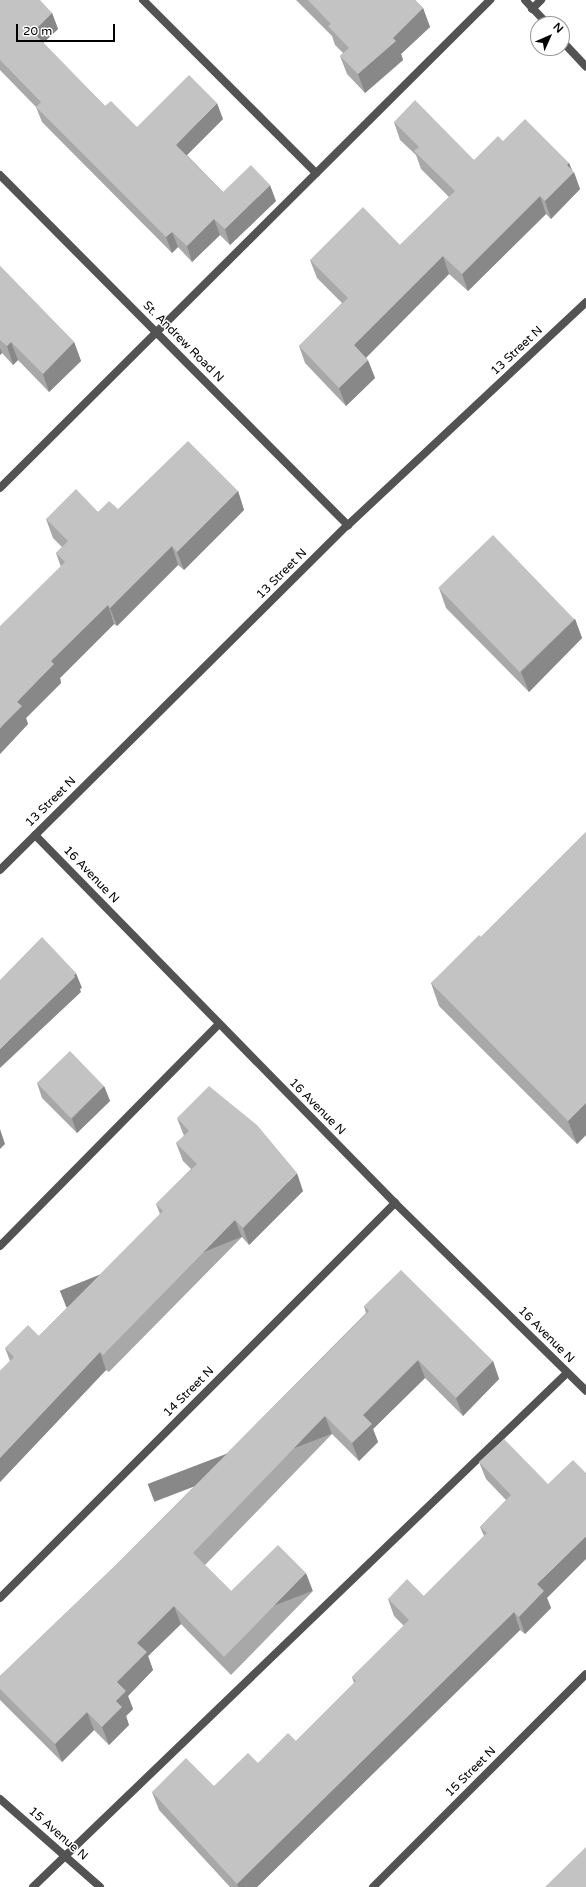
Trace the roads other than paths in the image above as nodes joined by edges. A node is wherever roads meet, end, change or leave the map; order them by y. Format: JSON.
{"nodes":[{"id":1,"x":143,"y":0,"type":"edge"},
{"id":2,"x":490,"y":0,"type":"edge"},
{"id":3,"x":525,"y":0,"type":"edge"},
{"id":4,"x":541,"y":0,"type":"edge"},
{"id":5,"x":532,"y":9,"type":"junction"},
{"id":6,"x":539,"y":16,"type":"edge"},
{"id":7,"x":570,"y":50,"type":"edge"},
{"id":8,"x":586,"y":67,"type":"edge"},
{"id":9,"x":316,"y":173,"type":"junction"},
{"id":10,"x":0,"y":175,"type":"edge"},
{"id":11,"x":586,"y":302,"type":"edge"},
{"id":12,"x":156,"y":332,"type":"junction"},
{"id":13,"x":0,"y":488,"type":"edge"},
{"id":14,"x":348,"y":526,"type":"junction"},
{"id":15,"x":35,"y":835,"type":"junction"},
{"id":16,"x":0,"y":870,"type":"edge"},
{"id":17,"x":219,"y":1024,"type":"junction"},
{"id":18,"x":395,"y":1203,"type":"junction"},
{"id":19,"x":0,"y":1246,"type":"edge"},
{"id":20,"x":567,"y":1373,"type":"junction"},
{"id":21,"x":586,"y":1391,"type":"edge"},
{"id":22,"x":0,"y":1598,"type":"edge"},
{"id":23,"x":586,"y":1674,"type":"edge"},
{"id":24,"x":0,"y":1799,"type":"edge"},
{"id":25,"x":64,"y":1856,"type":"junction"},
{"id":26,"x":33,"y":1887,"type":"edge"},
{"id":27,"x":100,"y":1887,"type":"edge"},
{"id":28,"x":373,"y":1887,"type":"edge"}],
"edges":[{"from":1,"to":9,"type":"street"},
{"from":2,"to":9,"type":"street"},
{"from":3,"to":5,"type":"street"},
{"from":4,"to":5,"type":"street"},
{"from":5,"to":6,"type":"street"},
{"from":7,"to":8,"type":"street"},
{"from":9,"to":12,"type":"street"},
{"from":10,"to":12,"type":"street","name":"St. Andrew Road N"},
{"from":11,"to":14,"type":"street","name":"13 Street N"},
{"from":12,"to":13,"type":"street"},
{"from":12,"to":14,"type":"street","name":"St. Andrew Road N"},
{"from":14,"to":15,"type":"street","name":"13 Street N"},
{"from":15,"to":16,"type":"street","name":"13 Street N"},
{"from":15,"to":17,"type":"street","name":"16 Avenue N"},
{"from":17,"to":18,"type":"street","name":"16 Avenue N"},
{"from":17,"to":19,"type":"street"},
{"from":18,"to":20,"type":"street","name":"16 Avenue N"},
{"from":18,"to":22,"type":"street","name":"14 Street N"},
{"from":20,"to":21,"type":"street","name":"16 Avenue N"},
{"from":20,"to":25,"type":"street"},
{"from":23,"to":28,"type":"street","name":"15 Street N"},
{"from":24,"to":25,"type":"street","name":"15 Avenue N"},
{"from":25,"to":26,"type":"street"},
{"from":25,"to":27,"type":"street","name":"15 Avenue N"}]}
